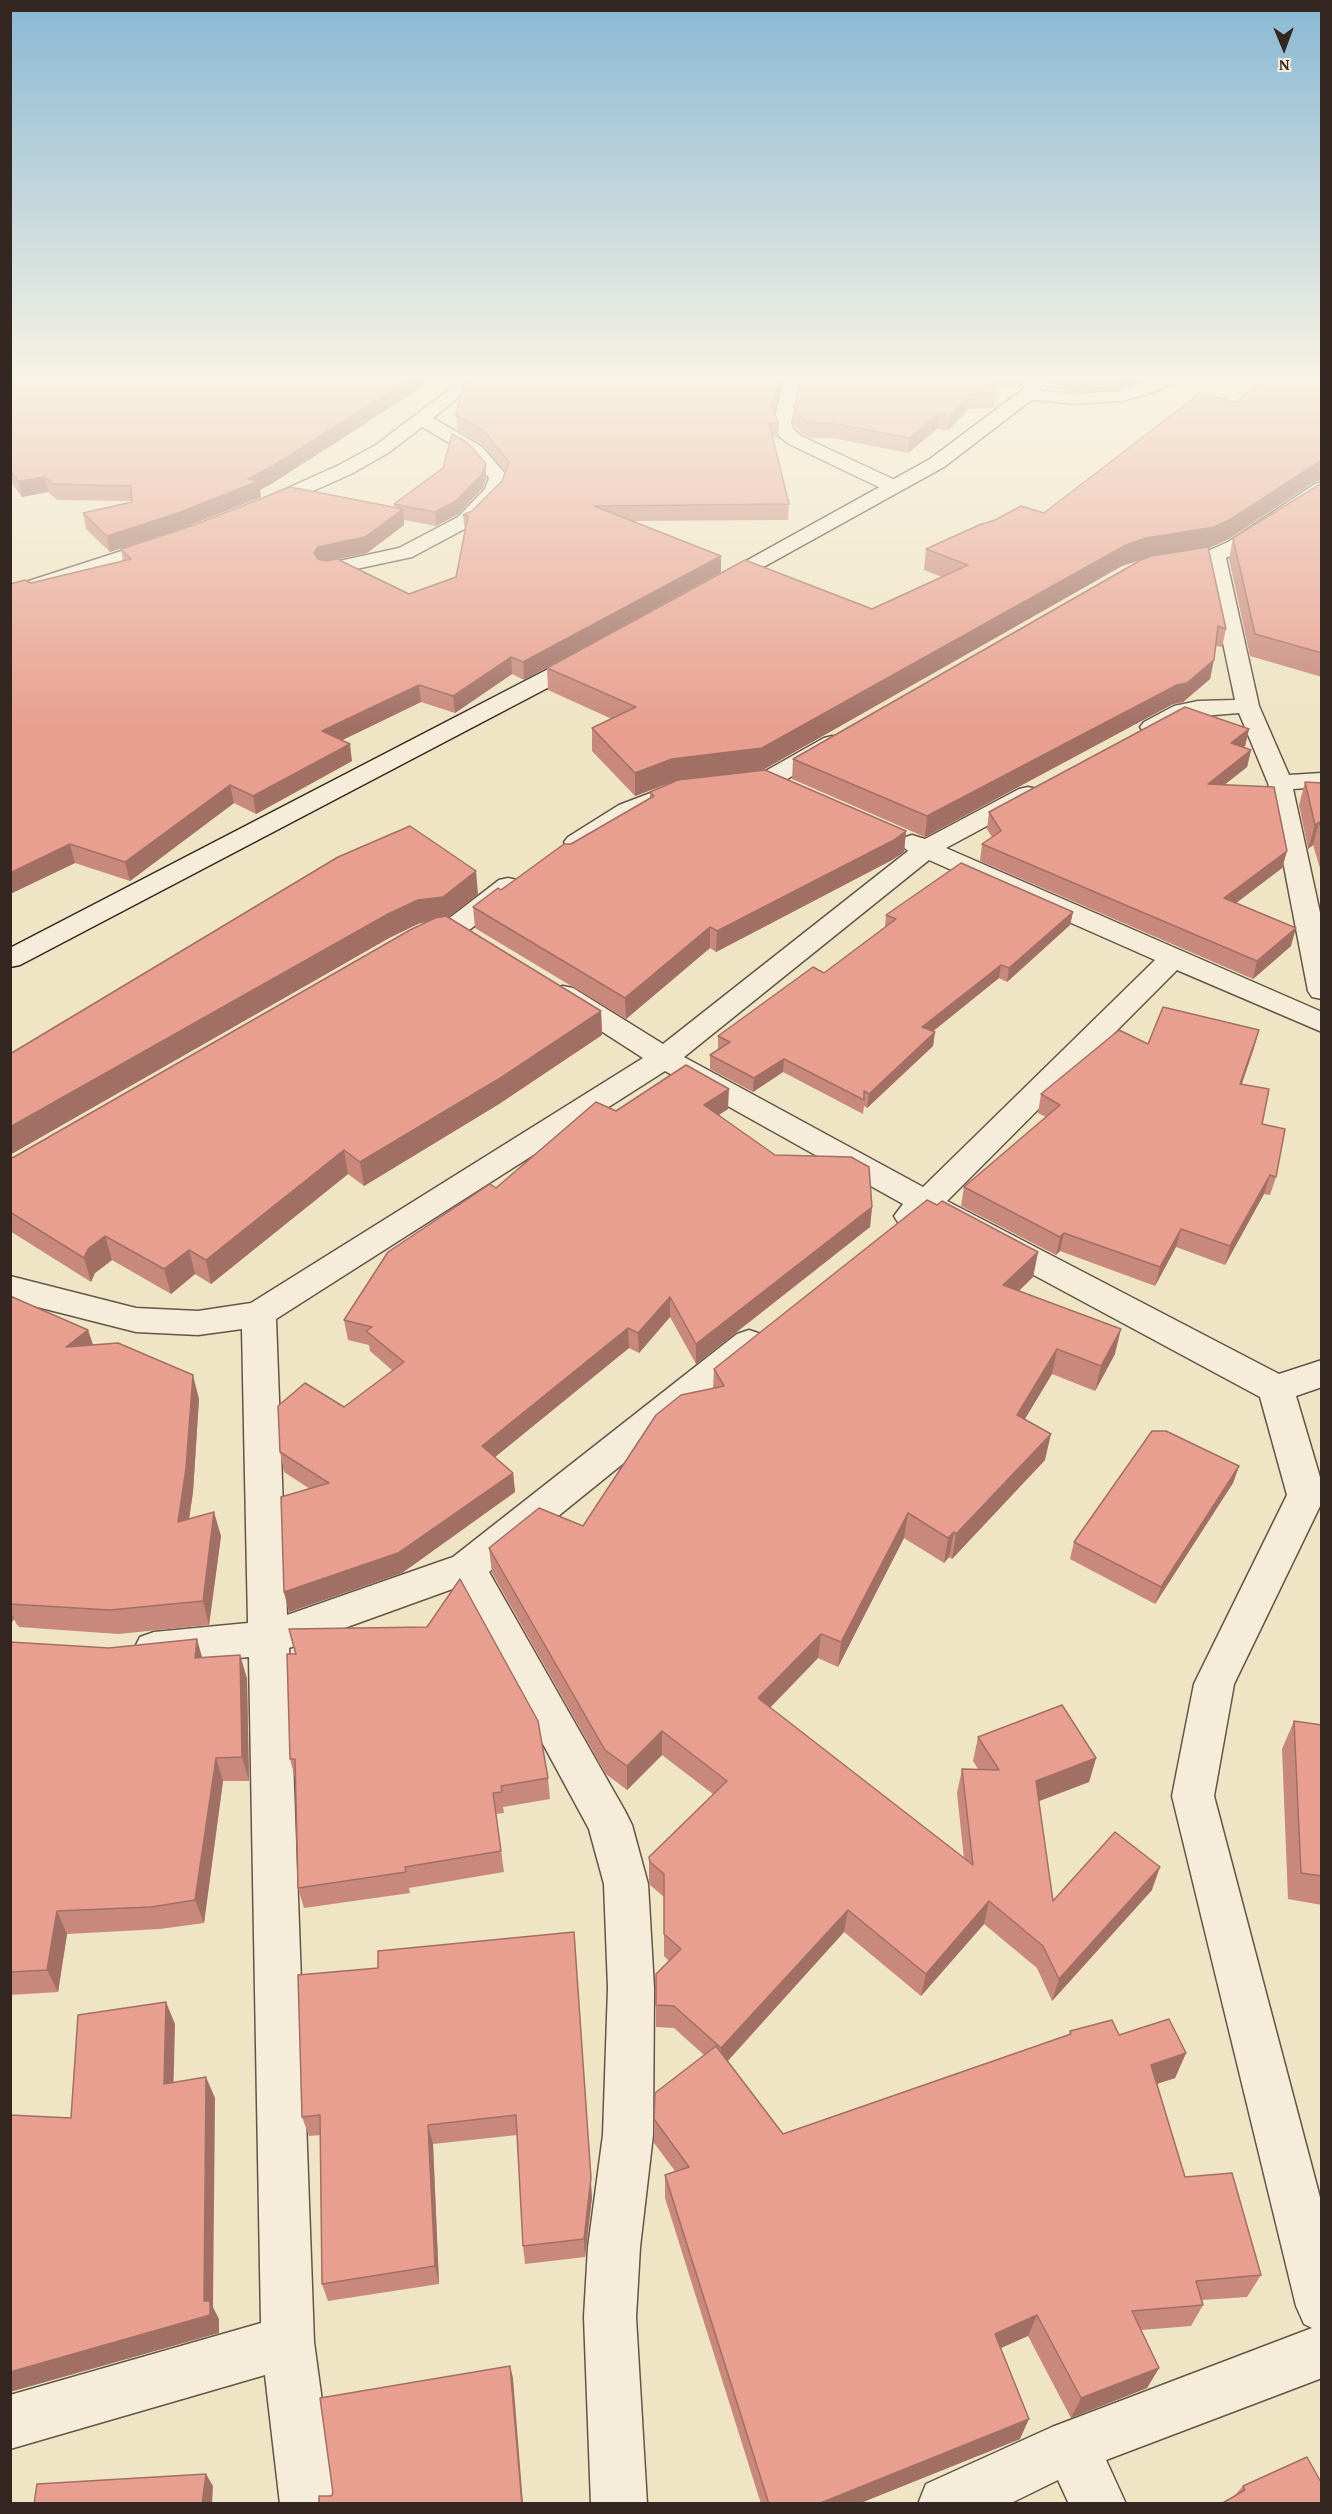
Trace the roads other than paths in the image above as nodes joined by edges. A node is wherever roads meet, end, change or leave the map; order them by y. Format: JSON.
{"nodes":[{"id":1,"x":293,"y":492,"type":"edge"},
{"id":2,"x":493,"y":492,"type":"edge"},
{"id":3,"x":881,"y":492,"type":"edge"},
{"id":4,"x":1317,"y":492,"type":"edge"},
{"id":5,"x":242,"y":515,"type":"edge"},
{"id":6,"x":177,"y":539,"type":"edge"},
{"id":7,"x":1215,"y":555,"type":"junction"},
{"id":8,"x":1143,"y":567,"type":"edge"},
{"id":9,"x":328,"y":569,"type":"edge"},
{"id":10,"x":10,"y":594,"type":"edge"},
{"id":11,"x":699,"y":595,"type":"edge"},
{"id":12,"x":607,"y":646,"type":"edge"},
{"id":13,"x":1248,"y":706,"type":"junction"},
{"id":14,"x":851,"y":732,"type":"edge"},
{"id":15,"x":1131,"y":739,"type":"edge"},
{"id":16,"x":768,"y":780,"type":"junction"},
{"id":17,"x":1322,"y":780,"type":"edge"},
{"id":18,"x":1049,"y":783,"type":"edge"},
{"id":19,"x":1280,"y":783,"type":"junction"},
{"id":20,"x":799,"y":794,"type":"edge"},
{"id":21,"x":894,"y":835,"type":"edge"},
{"id":22,"x":926,"y":849,"type":"junction"},
{"id":23,"x":562,"y":852,"type":"edge"},
{"id":24,"x":524,"y":876,"type":"edge"},
{"id":25,"x":452,"y":936,"type":"edge"},
{"id":26,"x":10,"y":959,"type":"edge"},
{"id":27,"x":1172,"y":959,"type":"junction"},
{"id":28,"x":533,"y":976,"type":"edge"},
{"id":29,"x":1322,"y":991,"type":"edge"},
{"id":30,"x":1322,"y":1023,"type":"edge"},
{"id":31,"x":664,"y":1058,"type":"junction"},
{"id":32,"x":926,"y":1203,"type":"junction"},
{"id":33,"x":889,"y":1232,"type":"edge"},
{"id":34,"x":10,"y":1288,"type":"edge"},
{"id":35,"x":259,"y":1314,"type":"junction"},
{"id":36,"x":776,"y":1322,"type":"edge"},
{"id":37,"x":1322,"y":1373,"type":"edge"},
{"id":38,"x":1276,"y":1389,"type":"junction"},
{"id":39,"x":466,"y":1568,"type":"junction"},
{"id":40,"x":269,"y":1638,"type":"junction"},
{"id":41,"x":117,"y":1653,"type":"edge"},
{"id":42,"x":1322,"y":2306,"type":"edge"},
{"id":43,"x":288,"y":2342,"type":"junction"},
{"id":44,"x":1322,"y":2351,"type":"edge"},
{"id":45,"x":10,"y":2421,"type":"edge"},
{"id":46,"x":1071,"y":2446,"type":"junction"},
{"id":47,"x":308,"y":2504,"type":"edge"},
{"id":48,"x":619,"y":2504,"type":"edge"},
{"id":49,"x":946,"y":2504,"type":"edge"},
{"id":50,"x":1098,"y":2504,"type":"edge"}],
"edges":[{"from":1,"to":5,"type":"street"},
{"from":2,"to":9,"type":"street"},
{"from":3,"to":11,"type":"street"},
{"from":4,"to":7,"type":"street"},
{"from":6,"to":10,"type":"street"},
{"from":7,"to":8,"type":"street"},
{"from":7,"to":13,"type":"street"},
{"from":12,"to":26,"type":"street"},
{"from":13,"to":15,"type":"street"},
{"from":13,"to":19,"type":"street"},
{"from":14,"to":16,"type":"street"},
{"from":16,"to":20,"type":"street"},
{"from":16,"to":23,"type":"street"},
{"from":17,"to":19,"type":"street"},
{"from":18,"to":22,"type":"street"},
{"from":19,"to":29,"type":"street"},
{"from":21,"to":22,"type":"street"},
{"from":22,"to":27,"type":"street"},
{"from":22,"to":31,"type":"street"},
{"from":24,"to":25,"type":"street"},
{"from":27,"to":30,"type":"street"},
{"from":27,"to":32,"type":"street"},
{"from":28,"to":31,"type":"street"},
{"from":31,"to":32,"type":"street"},
{"from":31,"to":35,"type":"street"},
{"from":32,"to":33,"type":"street"},
{"from":32,"to":38,"type":"street"},
{"from":34,"to":35,"type":"street"},
{"from":35,"to":40,"type":"street"},
{"from":36,"to":39,"type":"street"},
{"from":37,"to":38,"type":"street"},
{"from":38,"to":42,"type":"street"},
{"from":39,"to":40,"type":"street"},
{"from":39,"to":48,"type":"street"},
{"from":40,"to":41,"type":"street"},
{"from":40,"to":43,"type":"street"},
{"from":43,"to":45,"type":"street"},
{"from":43,"to":47,"type":"street"},
{"from":44,"to":46,"type":"street"},
{"from":46,"to":49,"type":"street"},
{"from":46,"to":50,"type":"street"}]}
